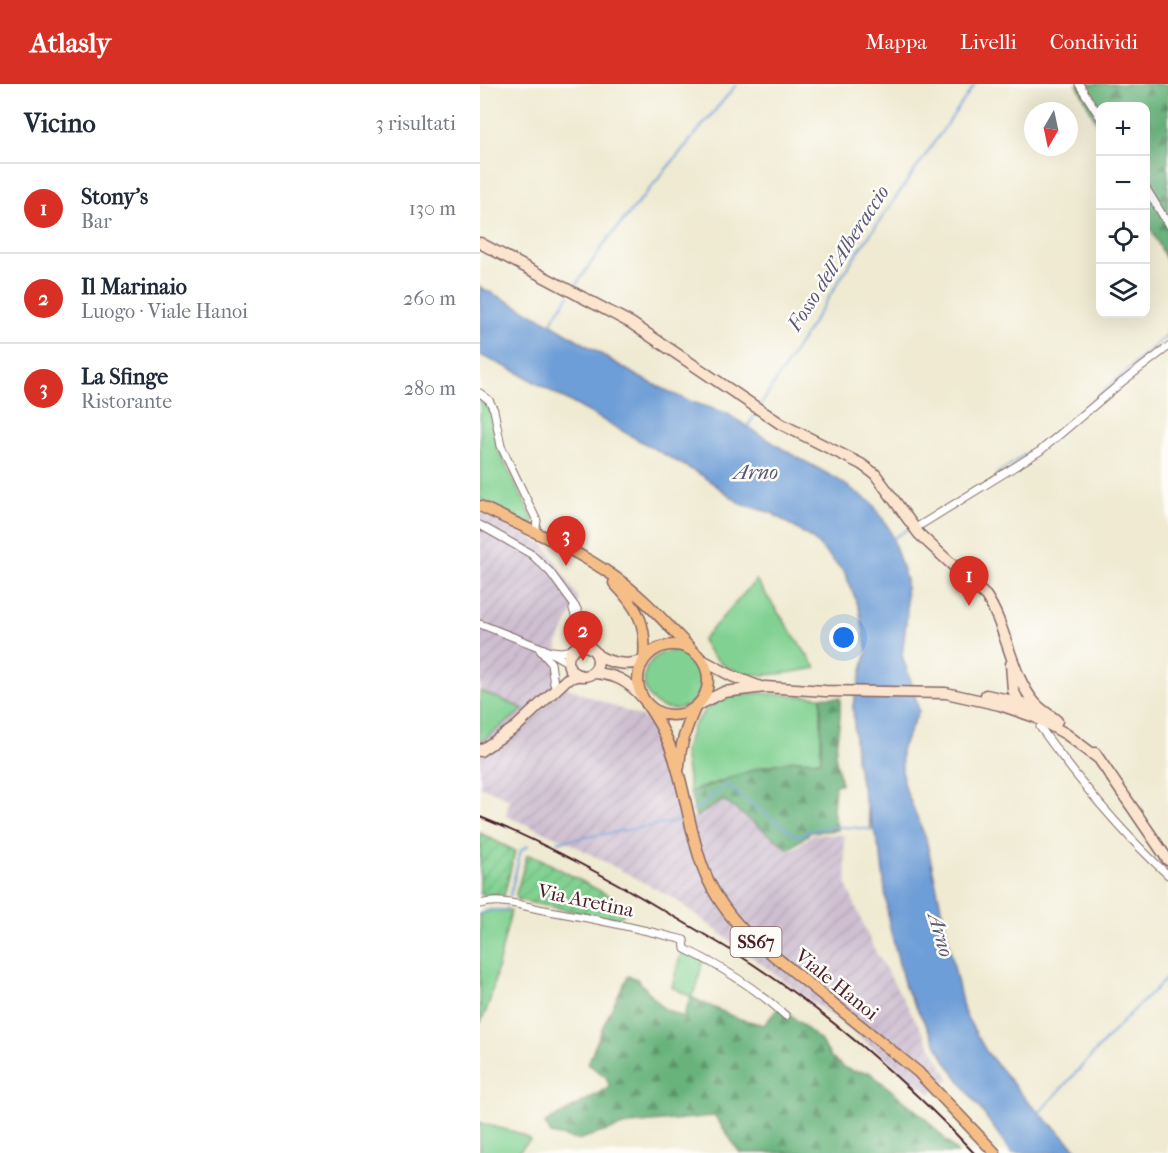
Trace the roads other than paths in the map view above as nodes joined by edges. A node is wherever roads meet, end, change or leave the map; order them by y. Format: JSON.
{"nodes":[{"id":1,"x":1079,"y":84,"type":"edge"},
{"id":2,"x":1096,"y":110,"type":"edge"},
{"id":3,"x":1150,"y":195,"type":"edge"},
{"id":4,"x":1168,"y":224,"type":"edge"},
{"id":5,"x":480,"y":243,"type":"edge"},
{"id":6,"x":1168,"y":347,"type":"edge"},
{"id":7,"x":480,"y":393,"type":"edge"},
{"id":8,"x":480,"y":506,"type":"edge"},
{"id":9,"x":480,"y":525,"type":"edge"},
{"id":10,"x":914,"y":529,"type":"junction"},
{"id":11,"x":535,"y":533,"type":"junction"},
{"id":12,"x":602,"y":570,"type":"junction"},
{"id":13,"x":569,"y":598,"type":"junction"},
{"id":14,"x":480,"y":624,"type":"edge"},
{"id":15,"x":536,"y":646,"type":"junction"},
{"id":16,"x":544,"y":649,"type":"junction"},
{"id":17,"x":576,"y":649,"type":"junction"},
{"id":18,"x":692,"y":650,"type":"junction"},
{"id":19,"x":594,"y":652,"type":"junction"},
{"id":20,"x":644,"y":660,"type":"junction"},
{"id":21,"x":702,"y":660,"type":"junction"},
{"id":22,"x":569,"y":663,"type":"junction"},
{"id":23,"x":586,"y":674,"type":"junction"},
{"id":24,"x":1018,"y":682,"type":"junction"},
{"id":25,"x":554,"y":684,"type":"junction"},
{"id":26,"x":765,"y":687,"type":"junction"},
{"id":27,"x":946,"y":693,"type":"junction"},
{"id":28,"x":976,"y":693,"type":"junction"},
{"id":29,"x":543,"y":700,"type":"junction"},
{"id":30,"x":644,"y":700,"type":"junction"},
{"id":31,"x":1018,"y":702,"type":"junction"},
{"id":32,"x":1000,"y":705,"type":"junction"},
{"id":33,"x":697,"y":706,"type":"junction"},
{"id":34,"x":1057,"y":721,"type":"junction"},
{"id":35,"x":1037,"y":722,"type":"junction"},
{"id":36,"x":480,"y":751,"type":"edge"},
{"id":37,"x":1098,"y":758,"type":"junction"},
{"id":38,"x":679,"y":773,"type":"junction"},
{"id":39,"x":1168,"y":860,"type":"edge"},
{"id":40,"x":1168,"y":875,"type":"edge"},
{"id":41,"x":480,"y":904,"type":"edge"},
{"id":42,"x":786,"y":1016,"type":"dead end"},
{"id":43,"x":995,"y":1153,"type":"edge"}],
"edges":[{"from":1,"to":2,"type":"street"},
{"from":3,"to":4,"type":"street"},
{"from":5,"to":10,"type":"main road"},
{"from":6,"to":10,"type":"street"},
{"from":7,"to":11,"type":"street"},
{"from":8,"to":11,"type":"main road"},
{"from":9,"to":13,"type":"street"},
{"from":10,"to":24,"type":"main road"},
{"from":11,"to":12,"type":"main road"},
{"from":12,"to":18,"type":"main road"},
{"from":12,"to":20,"type":"main road","name":"Viale Hanoi"},
{"from":13,"to":17,"type":"street"},
{"from":13,"to":19,"type":"street"},
{"from":14,"to":15,"type":"street"},
{"from":15,"to":16,"type":"street"},
{"from":15,"to":25,"type":"street"},
{"from":16,"to":17,"type":"street"},
{"from":16,"to":22,"type":"street"},
{"from":17,"to":19,"type":"main road"},
{"from":17,"to":22,"type":"main road"},
{"from":18,"to":20,"type":"main road"},
{"from":18,"to":21,"type":"main road"},
{"from":19,"to":20,"type":"main road"},
{"from":19,"to":23,"type":"main road"},
{"from":20,"to":30,"type":"main road","name":"Viale Hanoi"},
{"from":21,"to":26,"type":"main road"},
{"from":21,"to":33,"type":"main road","name":"Viale Hanoi"},
{"from":22,"to":23,"type":"main road"},
{"from":22,"to":25,"type":"main road"},
{"from":23,"to":29,"type":"main road"},
{"from":23,"to":30,"type":"main road","name":"Viale Hanoi"},
{"from":24,"to":28,"type":"main road"},
{"from":24,"to":31,"type":"main road"},
{"from":24,"to":34,"type":"main road"},
{"from":25,"to":29,"type":"main road"},
{"from":26,"to":27,"type":"main road"},
{"from":26,"to":33,"type":"main road"},
{"from":27,"to":28,"type":"main road"},
{"from":27,"to":32,"type":"main road"},
{"from":28,"to":31,"type":"main road"},
{"from":29,"to":36,"type":"main road"},
{"from":30,"to":33,"type":"main road","name":"Viale Hanoi"},
{"from":30,"to":38,"type":"main road","name":"Viale Hanoi","number":"SS67"},
{"from":31,"to":32,"type":"main road"},
{"from":31,"to":34,"type":"main road"},
{"from":31,"to":35,"type":"main road"},
{"from":32,"to":35,"type":"main road"},
{"from":33,"to":38,"type":"main road","name":"Viale Hanoi","number":"SS67"},
{"from":34,"to":37,"type":"main road"},
{"from":35,"to":37,"type":"main road"},
{"from":35,"to":40,"type":"street"},
{"from":37,"to":39,"type":"main road"},
{"from":38,"to":43,"type":"main road","name":"Viale Hanoi","number":"SS67"},
{"from":41,"to":42,"type":"street","name":"Via Aretina"}]}
